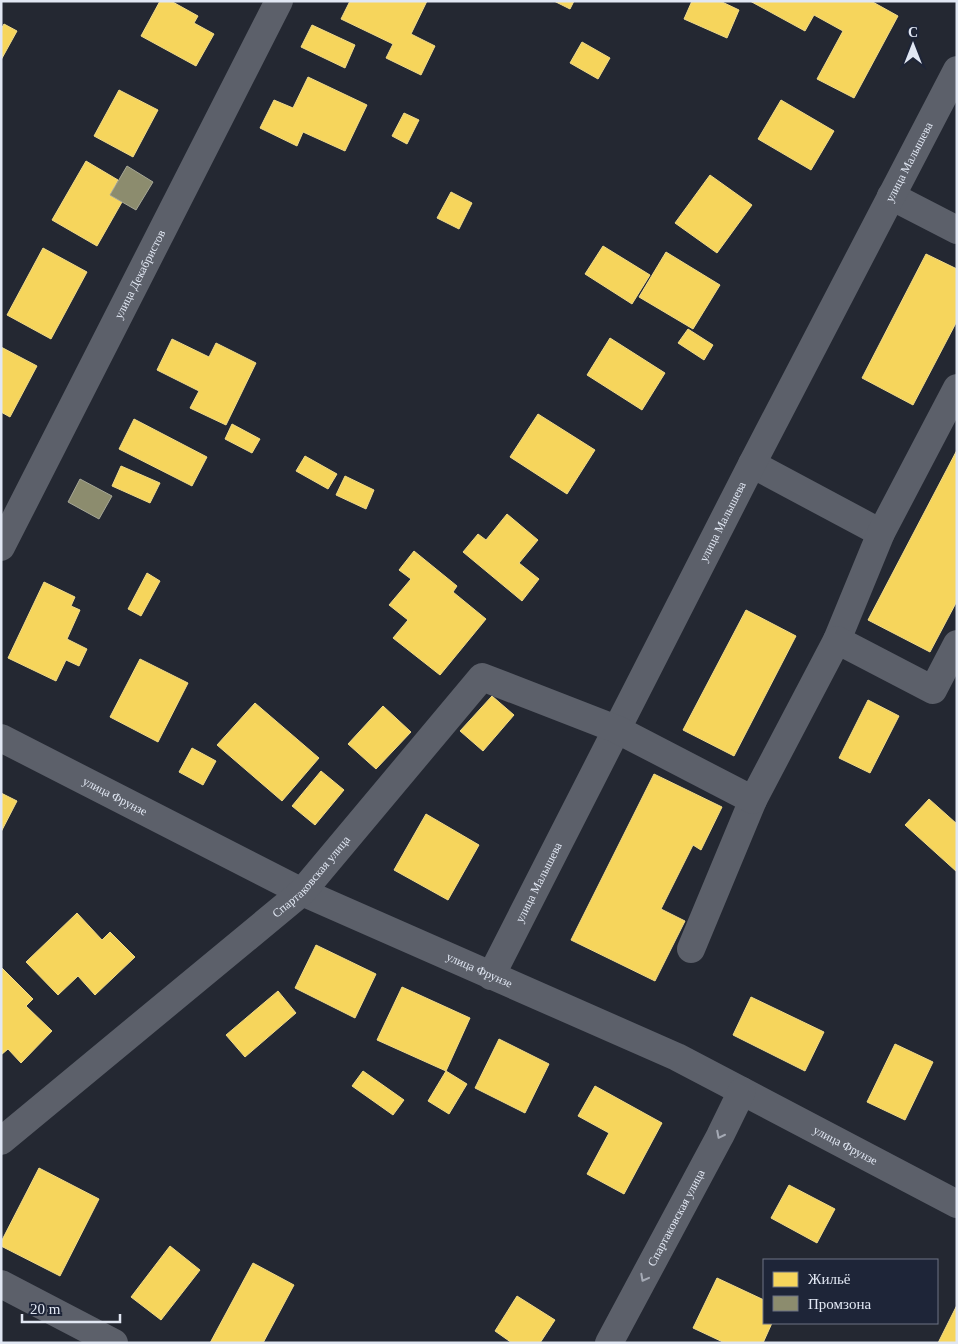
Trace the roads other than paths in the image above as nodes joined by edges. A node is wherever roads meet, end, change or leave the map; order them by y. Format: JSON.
{"nodes":[{"id":1,"x":279,"y":1,"type":"edge"},
{"id":2,"x":957,"y":70,"type":"edge"},
{"id":3,"x":891,"y":196,"type":"junction"},
{"id":4,"x":957,"y":230,"type":"edge"},
{"id":5,"x":957,"y":388,"type":"edge"},
{"id":6,"x":752,"y":464,"type":"junction"},
{"id":7,"x":881,"y":533,"type":"junction"},
{"id":8,"x":1,"y":547,"type":"edge"},
{"id":9,"x":837,"y":640,"type":"junction"},
{"id":10,"x":957,"y":644,"type":"edge"},
{"id":11,"x":616,"y":729,"type":"junction"},
{"id":12,"x":1,"y":738,"type":"edge"},
{"id":13,"x":754,"y":800,"type":"junction"},
{"id":14,"x":302,"y":892,"type":"junction"},
{"id":15,"x":692,"y":949,"type":"dead end"},
{"id":16,"x":491,"y":976,"type":"junction"},
{"id":17,"x":742,"y":1091,"type":"junction"},
{"id":18,"x":1,"y":1141,"type":"edge"},
{"id":19,"x":957,"y":1204,"type":"edge"},
{"id":20,"x":1,"y":1284,"type":"edge"},
{"id":21,"x":114,"y":1343,"type":"edge"},
{"id":22,"x":609,"y":1343,"type":"edge"}],
"edges":[{"from":1,"to":8,"type":"street","name":"улица Декабристов"},
{"from":2,"to":3,"type":"street","name":"улица Малышева"},
{"from":3,"to":4,"type":"street"},
{"from":3,"to":6,"type":"street","name":"улица Малышева"},
{"from":5,"to":7,"type":"street"},
{"from":6,"to":7,"type":"street"},
{"from":6,"to":11,"type":"street","name":"улица Малышева"},
{"from":7,"to":9,"type":"street"},
{"from":9,"to":10,"type":"street"},
{"from":9,"to":13,"type":"street"},
{"from":11,"to":13,"type":"street"},
{"from":11,"to":14,"type":"street","name":"Спартаковская улица"},
{"from":11,"to":16,"type":"street","name":"улица Малышева"},
{"from":12,"to":14,"type":"street","name":"улица Фрунзе"},
{"from":13,"to":15,"type":"street"},
{"from":14,"to":16,"type":"street","name":"улица Фрунзе"},
{"from":14,"to":18,"type":"street","name":"Спартаковская улица"},
{"from":16,"to":17,"type":"street","name":"улица Фрунзе"},
{"from":17,"to":19,"type":"street","name":"улица Фрунзе"},
{"from":17,"to":22,"type":"street","name":"Спартаковская улица","one_way":true},
{"from":20,"to":21,"type":"street"}]}
